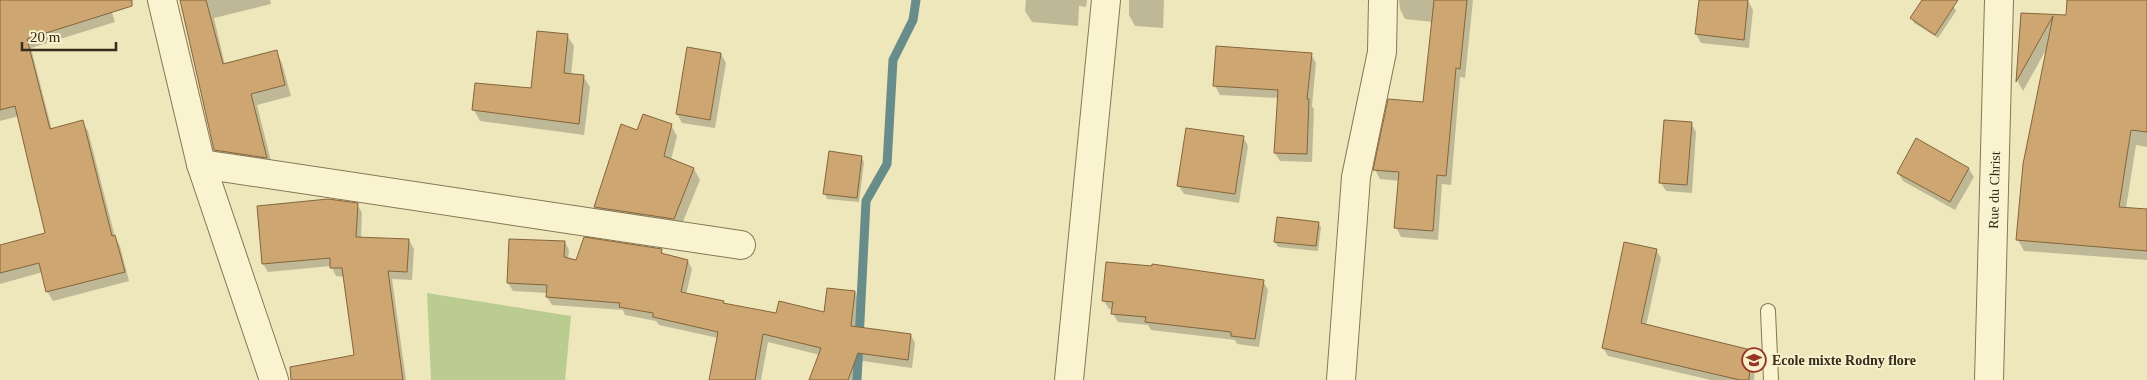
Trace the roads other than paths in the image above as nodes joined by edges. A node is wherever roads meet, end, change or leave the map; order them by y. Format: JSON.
{"nodes":[{"id":1,"x":162,"y":0,"type":"edge"},
{"id":2,"x":1106,"y":0,"type":"edge"},
{"id":3,"x":1383,"y":0,"type":"edge"},
{"id":4,"x":1999,"y":0,"type":"edge"},
{"id":5,"x":200,"y":164,"type":"junction"},
{"id":6,"x":741,"y":245,"type":"dead end"},
{"id":7,"x":1768,"y":311,"type":"dead end"},
{"id":8,"x":274,"y":380,"type":"edge"},
{"id":9,"x":1069,"y":380,"type":"edge"},
{"id":10,"x":1341,"y":380,"type":"edge"},
{"id":11,"x":1771,"y":380,"type":"edge"},
{"id":12,"x":1989,"y":380,"type":"edge"}],
"edges":[{"from":1,"to":5,"type":"street"},
{"from":2,"to":9,"type":"street"},
{"from":3,"to":10,"type":"street"},
{"from":4,"to":12,"type":"street","name":"Rue du Christ"},
{"from":5,"to":6,"type":"street"},
{"from":5,"to":8,"type":"street"},
{"from":7,"to":11,"type":"lane"}]}
